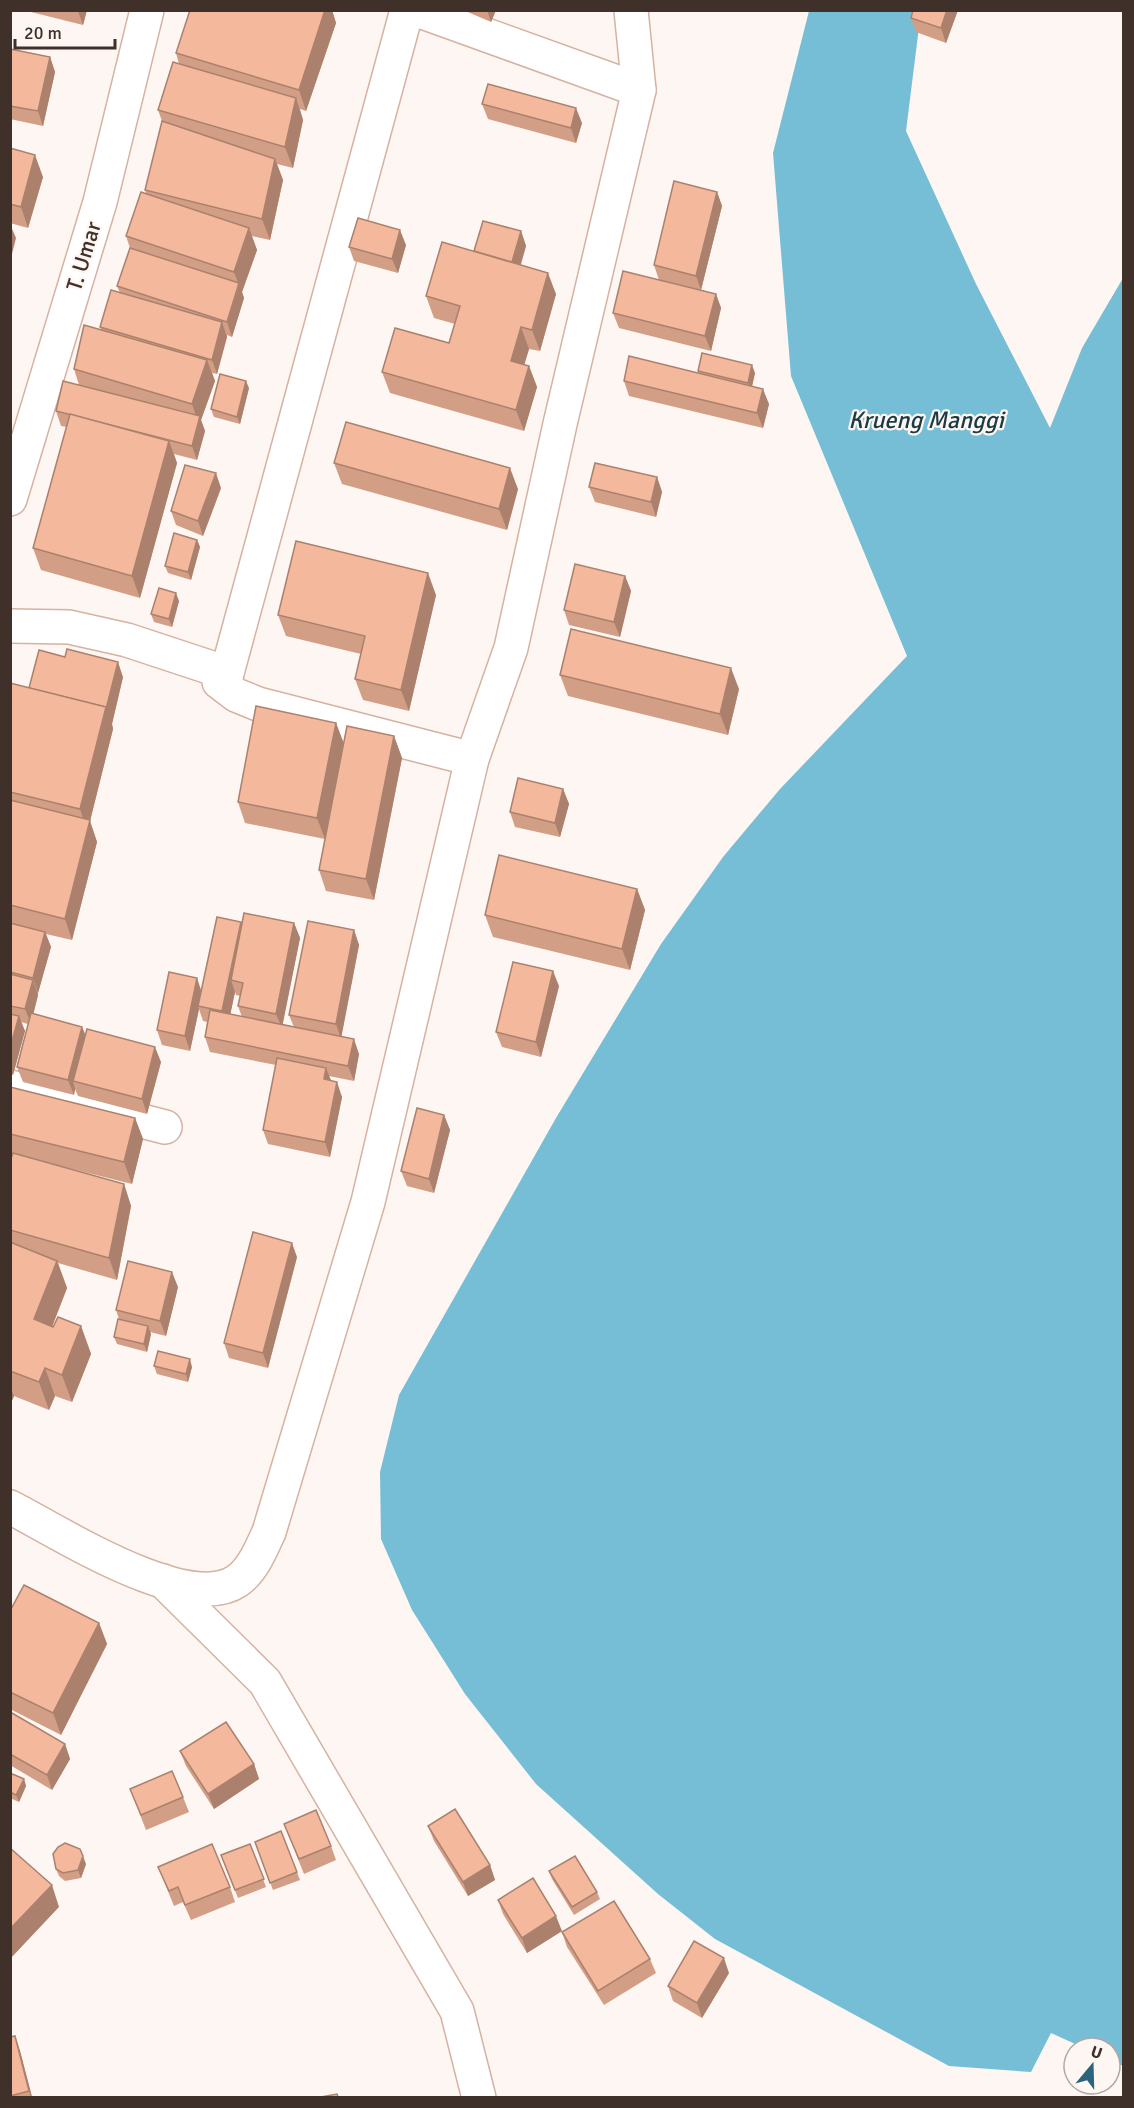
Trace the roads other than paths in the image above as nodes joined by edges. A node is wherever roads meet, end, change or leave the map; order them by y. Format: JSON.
{"nodes":[{"id":1,"x":147,"y":10,"type":"edge"},
{"id":2,"x":407,"y":10,"type":"edge"},
{"id":3,"x":417,"y":10,"type":"edge"},
{"id":4,"x":631,"y":10,"type":"edge"},
{"id":5,"x":639,"y":90,"type":"junction"},
{"id":6,"x":10,"y":500,"type":"edge"},
{"id":7,"x":10,"y":626,"type":"edge"},
{"id":8,"x":227,"y":673,"type":"junction"},
{"id":9,"x":472,"y":759,"type":"junction"},
{"id":10,"x":10,"y":1088,"type":"edge"},
{"id":11,"x":165,"y":1127,"type":"dead end"},
{"id":12,"x":10,"y":1507,"type":"edge"},
{"id":13,"x":163,"y":1581,"type":"junction"},
{"id":14,"x":479,"y":2097,"type":"edge"}],
"edges":[{"from":1,"to":6,"type":"main road","name":"T. Umar"},
{"from":2,"to":8,"type":"main road"},
{"from":3,"to":5,"type":"main road"},
{"from":4,"to":5,"type":"main road"},
{"from":5,"to":9,"type":"main road"},
{"from":7,"to":8,"type":"main road"},
{"from":8,"to":9,"type":"main road"},
{"from":9,"to":13,"type":"main road"},
{"from":10,"to":11,"type":"main road"},
{"from":12,"to":13,"type":"main road"},
{"from":13,"to":14,"type":"main road"}]}
